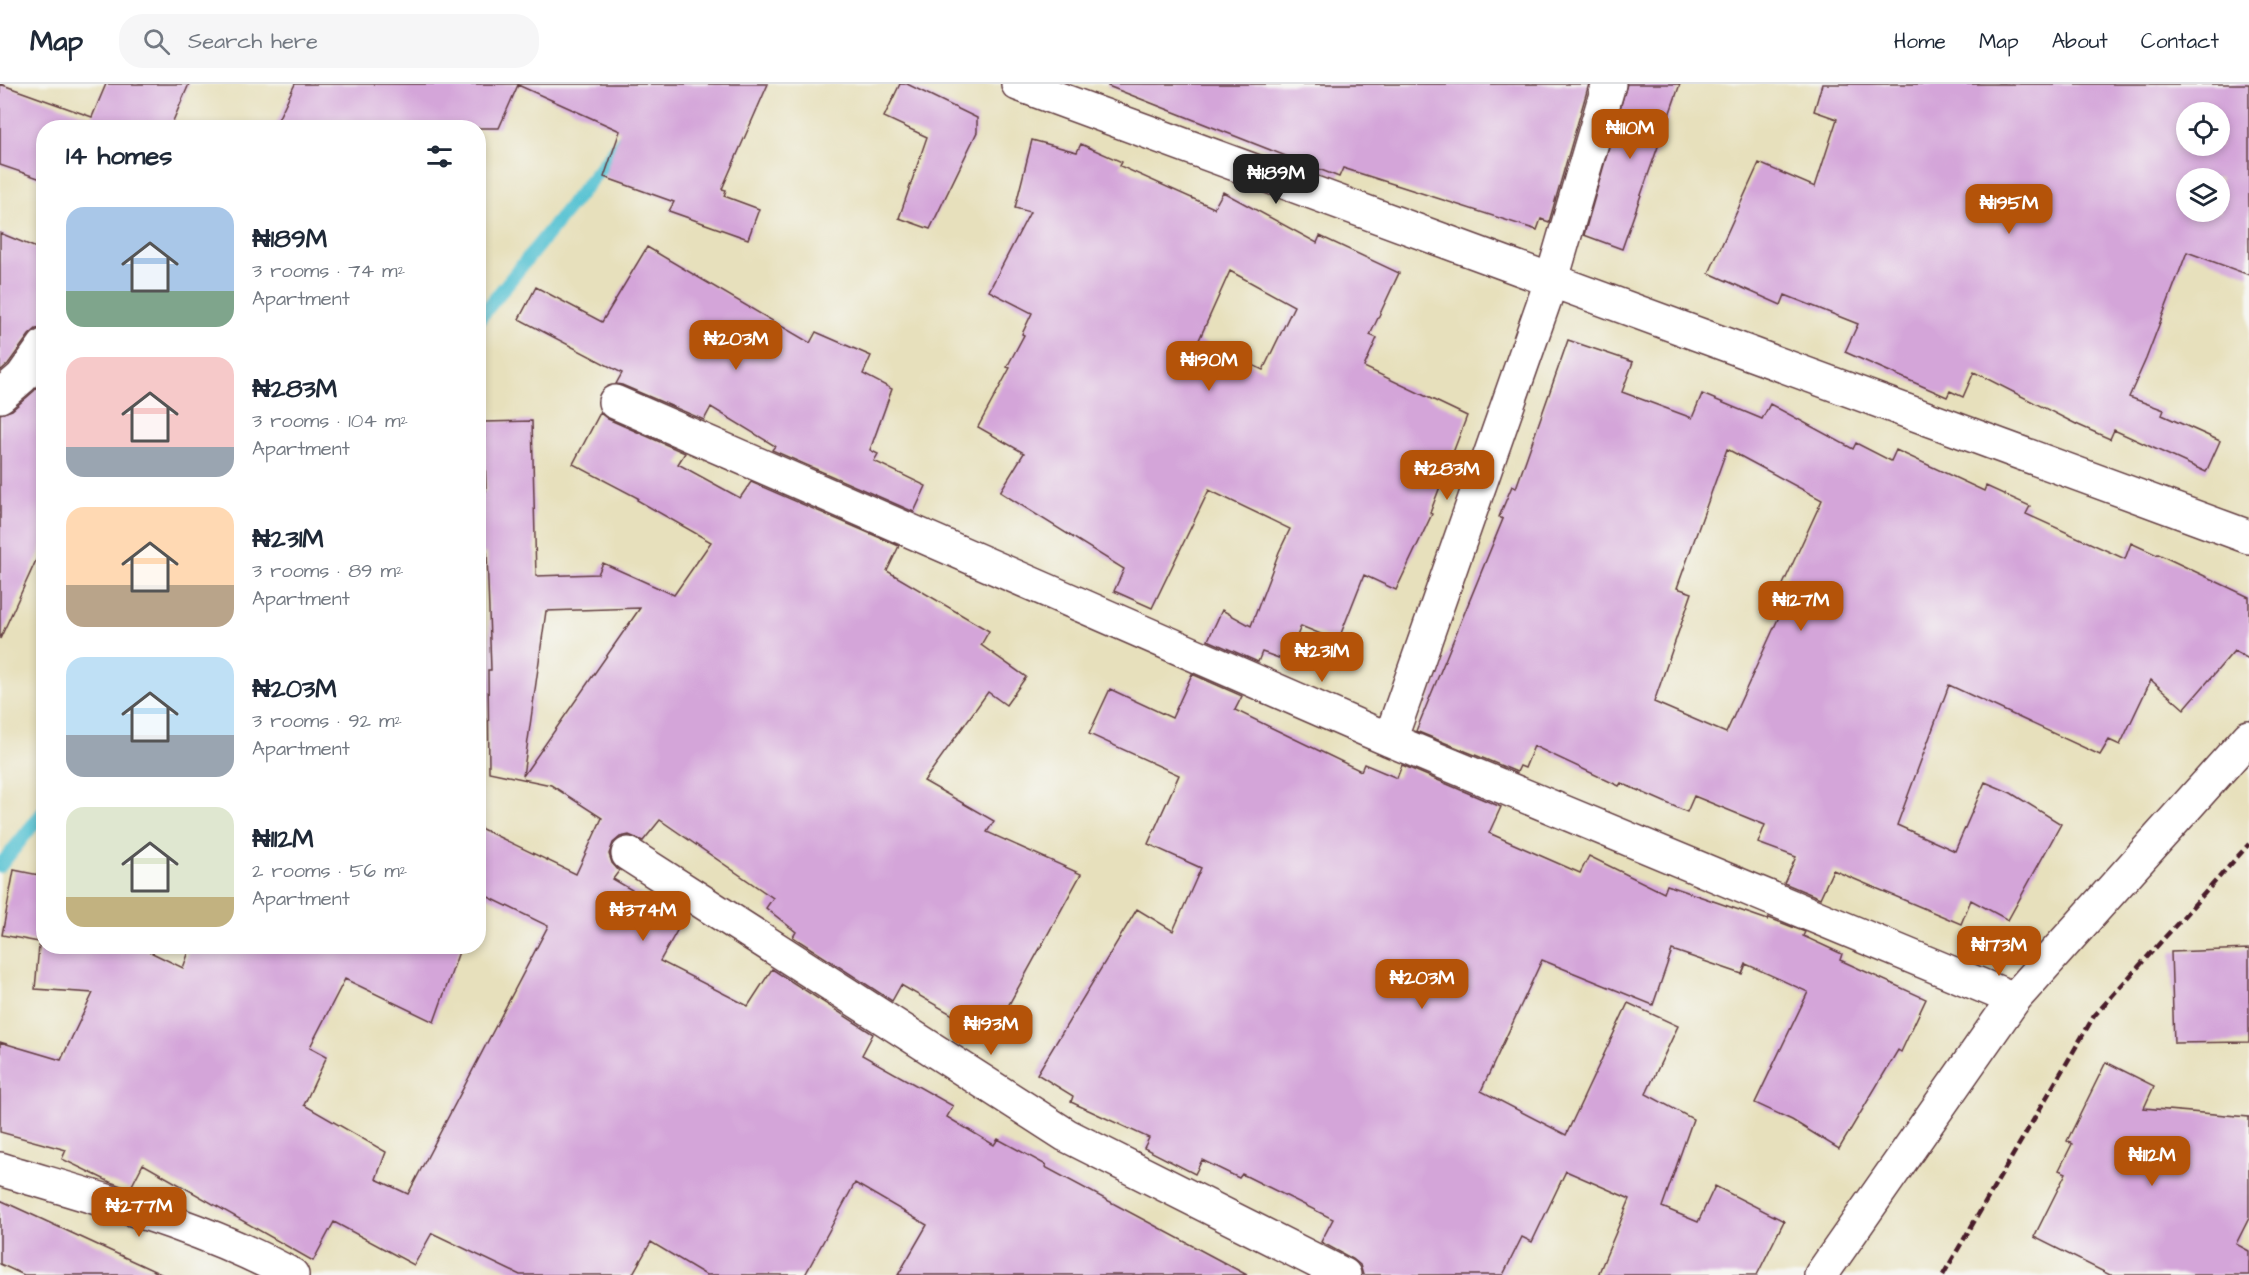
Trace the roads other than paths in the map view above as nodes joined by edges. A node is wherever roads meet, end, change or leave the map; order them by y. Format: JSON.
{"nodes":[{"id":1,"x":1018,"y":84,"type":"edge"},
{"id":2,"x":1609,"y":84,"type":"edge"},
{"id":3,"x":1552,"y":279,"type":"junction"},
{"id":4,"x":36,"y":357,"type":"edge"},
{"id":5,"x":0,"y":396,"type":"edge"},
{"id":6,"x":615,"y":402,"type":"dead end"},
{"id":7,"x":2249,"y":537,"type":"edge"},
{"id":8,"x":2249,"y":737,"type":"edge"},
{"id":9,"x":1390,"y":740,"type":"junction"},
{"id":10,"x":628,"y":854,"type":"dead end"},
{"id":11,"x":2014,"y":999,"type":"junction"},
{"id":12,"x":0,"y":1169,"type":"edge"},
{"id":13,"x":292,"y":1275,"type":"edge"},
{"id":14,"x":1344,"y":1275,"type":"edge"},
{"id":15,"x":1821,"y":1275,"type":"edge"}],
"edges":[{"from":1,"to":3,"type":"street"},
{"from":2,"to":3,"type":"street"},
{"from":3,"to":7,"type":"street"},
{"from":3,"to":9,"type":"street"},
{"from":4,"to":5,"type":"street"},
{"from":6,"to":9,"type":"street"},
{"from":8,"to":11,"type":"street"},
{"from":9,"to":11,"type":"street"},
{"from":10,"to":14,"type":"street"},
{"from":11,"to":15,"type":"street"},
{"from":12,"to":13,"type":"street"}]}
